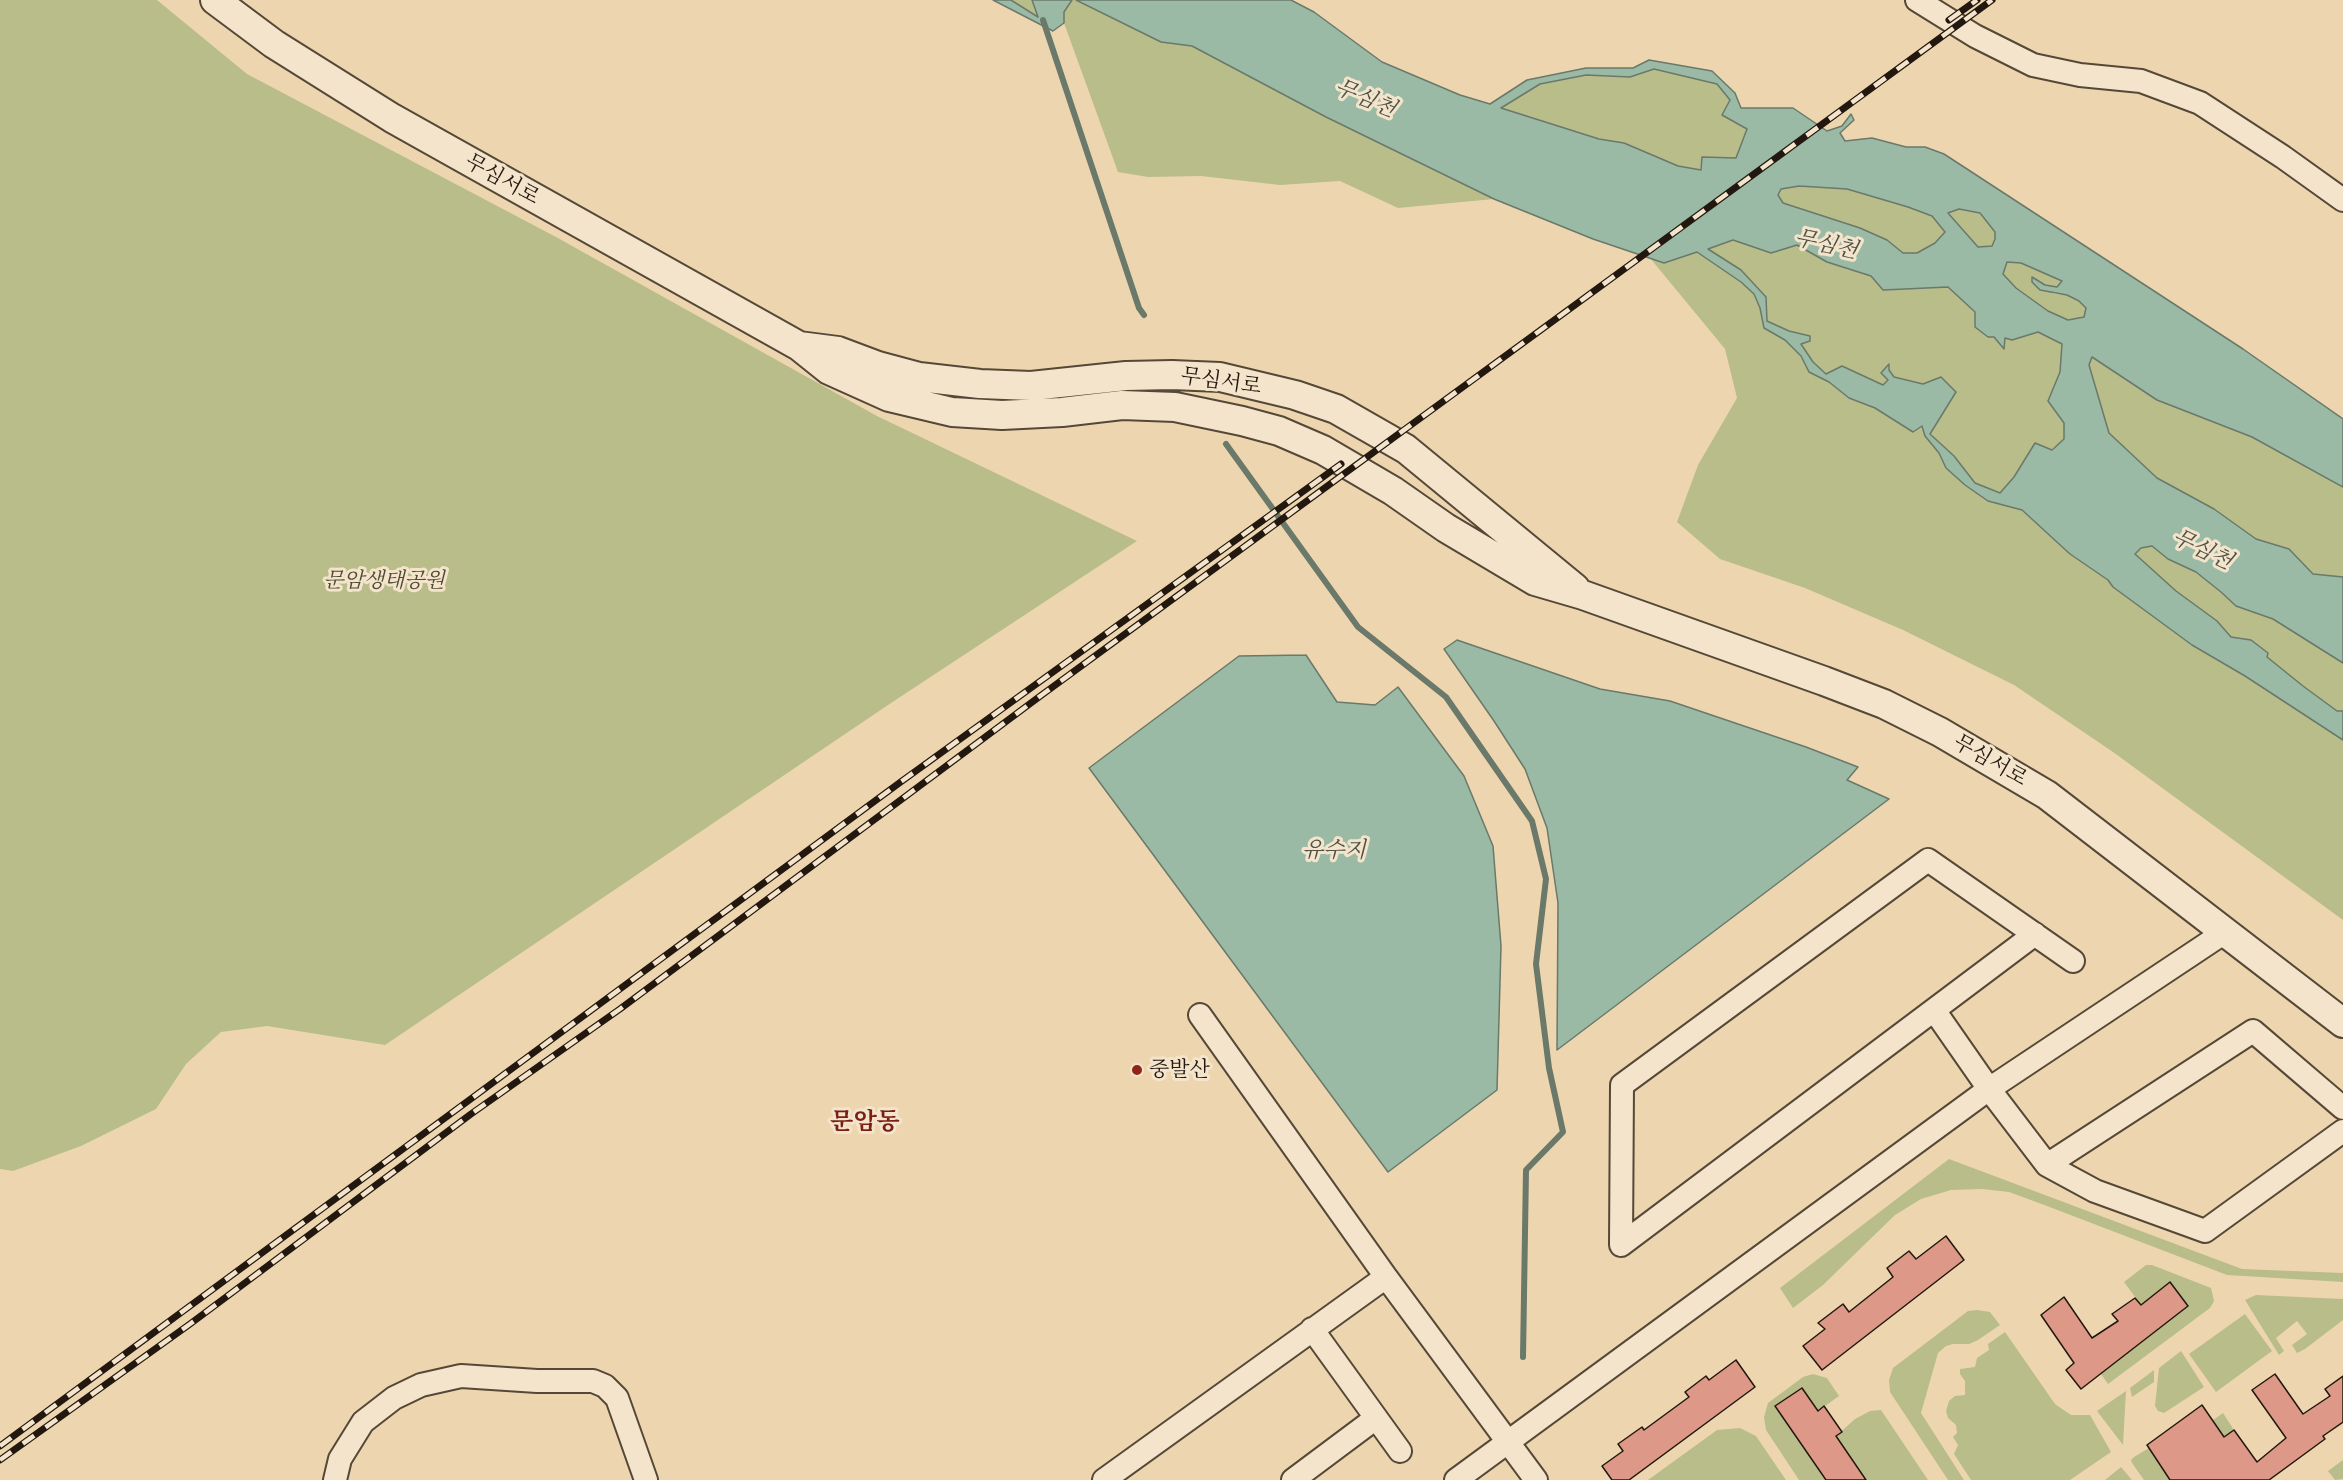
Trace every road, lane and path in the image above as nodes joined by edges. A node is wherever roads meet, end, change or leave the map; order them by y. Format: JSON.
{"nodes":[{"id":1,"x":215,"y":0,"type":"edge"},
{"id":2,"x":1917,"y":0,"type":"edge"},
{"id":3,"x":2343,"y":200,"type":"edge"},
{"id":4,"x":799,"y":346,"type":"junction"},
{"id":5,"x":1583,"y":595,"type":"junction"},
{"id":6,"x":2226,"y":932,"type":"junction"},
{"id":7,"x":2035,"y":934,"type":"junction"},
{"id":8,"x":2073,"y":961,"type":"dead end"},
{"id":9,"x":1934,"y":1010,"type":"junction"},
{"id":10,"x":1200,"y":1015,"type":"dead end"},
{"id":11,"x":2343,"y":1023,"type":"edge"},
{"id":12,"x":1989,"y":1089,"type":"junction"},
{"id":13,"x":2343,"y":1108,"type":"edge"},
{"id":14,"x":2343,"y":1131,"type":"edge"},
{"id":15,"x":2047,"y":1165,"type":"junction"},
{"id":16,"x":1386,"y":1277,"type":"junction"},
{"id":17,"x":1312,"y":1329,"type":"junction"},
{"id":18,"x":1376,"y":1418,"type":"junction"},
{"id":19,"x":1507,"y":1441,"type":"junction"},
{"id":20,"x":1400,"y":1451,"type":"dead end"},
{"id":21,"x":335,"y":1480,"type":"edge"},
{"id":22,"x":646,"y":1480,"type":"edge"},
{"id":23,"x":1104,"y":1480,"type":"edge"},
{"id":24,"x":1293,"y":1480,"type":"edge"},
{"id":25,"x":1456,"y":1480,"type":"edge"},
{"id":26,"x":1536,"y":1480,"type":"edge"}],
"edges":[{"from":1,"to":4,"type":"street","name":"무심서로"},
{"from":2,"to":3,"type":"street"},
{"from":4,"to":5,"type":"street","name":"무심서로"},
{"from":4,"to":5,"type":"street","name":"무심서로"},
{"from":5,"to":6,"type":"street","name":"무심서로"},
{"from":6,"to":11,"type":"street","name":"무심서로"},
{"from":6,"to":12,"type":"street"},
{"from":7,"to":8,"type":"street"},
{"from":7,"to":9,"type":"street"},
{"from":7,"to":9,"type":"street"},
{"from":9,"to":12,"type":"street"},
{"from":10,"to":16,"type":"street"},
{"from":12,"to":15,"type":"street"},
{"from":12,"to":19,"type":"street"},
{"from":13,"to":15,"type":"street"},
{"from":14,"to":15,"type":"street"},
{"from":16,"to":17,"type":"street"},
{"from":16,"to":19,"type":"street"},
{"from":17,"to":18,"type":"street"},
{"from":17,"to":23,"type":"street"},
{"from":18,"to":20,"type":"street"},
{"from":18,"to":24,"type":"street"},
{"from":19,"to":25,"type":"street"},
{"from":19,"to":26,"type":"street"},
{"from":21,"to":22,"type":"street"}]}
